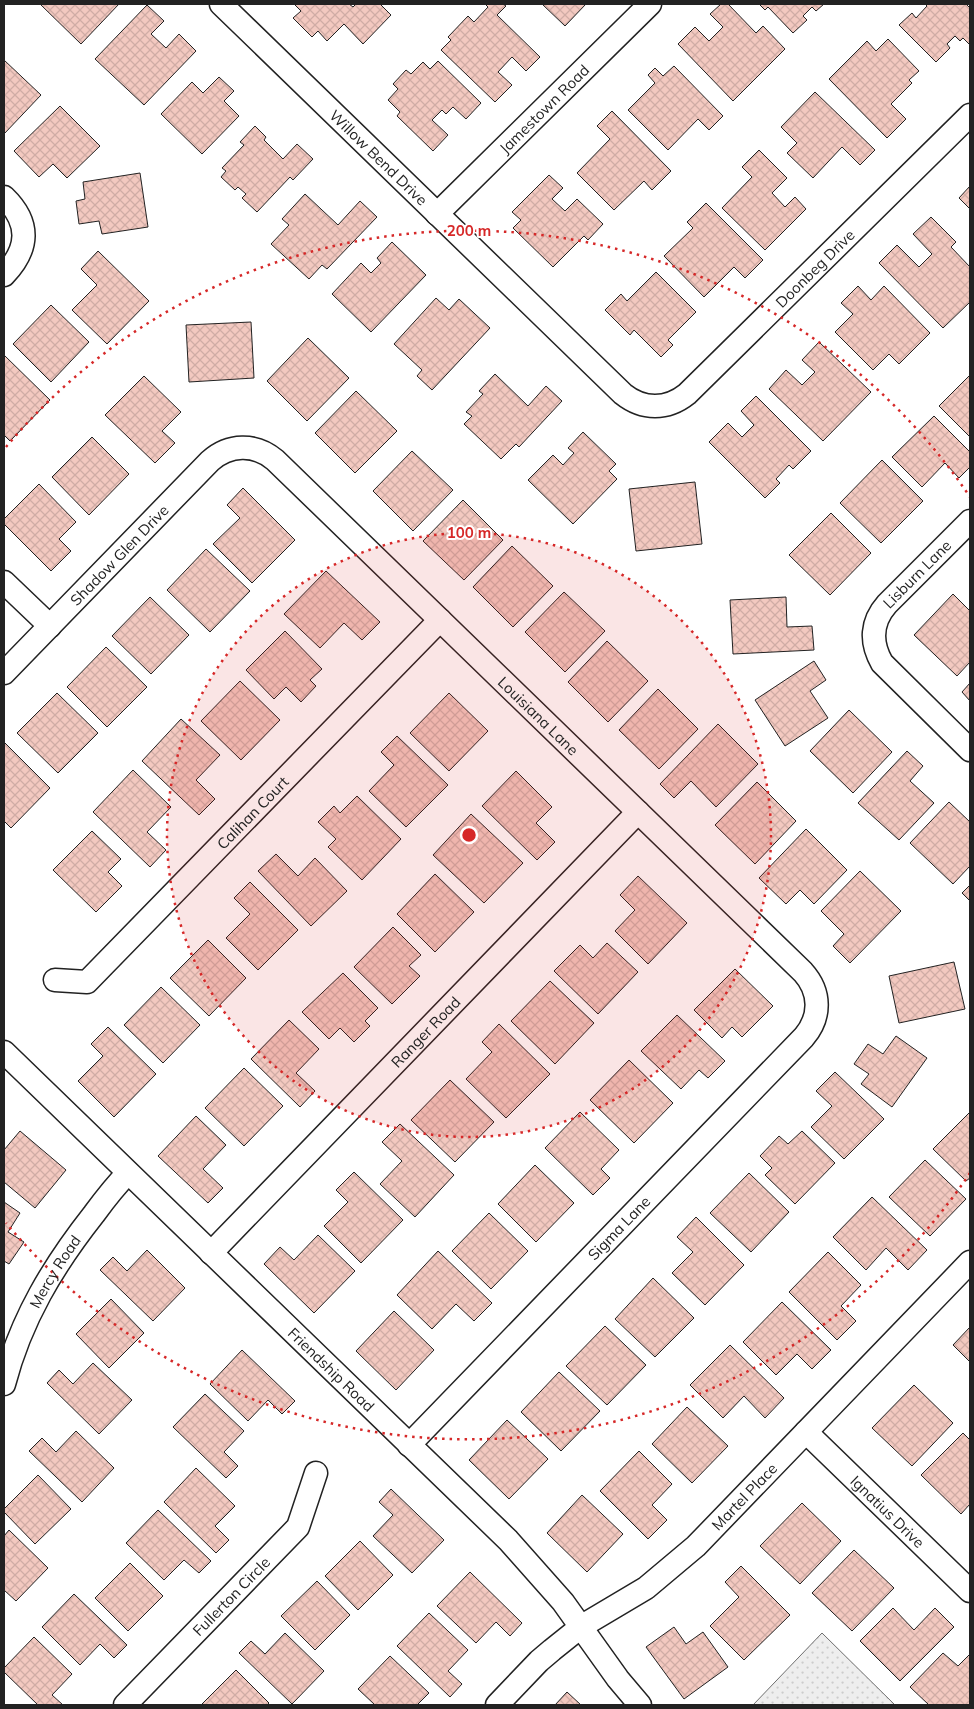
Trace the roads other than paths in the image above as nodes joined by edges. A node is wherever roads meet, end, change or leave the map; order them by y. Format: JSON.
{"nodes":[{"id":1,"x":221,"y":4,"type":"edge"},
{"id":2,"x":650,"y":4,"type":"edge"},
{"id":3,"x":970,"y":115,"type":"edge"},
{"id":4,"x":4,"y":197,"type":"edge"},
{"id":5,"x":437,"y":214,"type":"junction"},
{"id":6,"x":4,"y":275,"type":"edge"},
{"id":7,"x":651,"y":407,"type":"joint"},
{"id":8,"x":242,"y":447,"type":"joint"},
{"id":9,"x":970,"y":522,"type":"edge"},
{"id":10,"x":4,"y":582,"type":"edge"},
{"id":11,"x":440,"y":620,"type":"junction"},
{"id":12,"x":50,"y":626,"type":"junction"},
{"id":13,"x":4,"y":674,"type":"edge"},
{"id":14,"x":970,"y":750,"type":"edge"},
{"id":15,"x":638,"y":812,"type":"junction"},
{"id":16,"x":55,"y":980,"type":"dead end"},
{"id":17,"x":817,"y":1004,"type":"joint"},
{"id":18,"x":4,"y":1052,"type":"edge"},
{"id":19,"x":128,"y":1172,"type":"junction"},
{"id":20,"x":211,"y":1253,"type":"junction"},
{"id":21,"x":970,"y":1262,"type":"edge"},
{"id":22,"x":4,"y":1384,"type":"edge"},
{"id":23,"x":806,"y":1432,"type":"junction"},
{"id":24,"x":409,"y":1445,"type":"junction"},
{"id":25,"x":316,"y":1473,"type":"dead end"},
{"id":26,"x":970,"y":1591,"type":"edge"},
{"id":27,"x":582,"y":1626,"type":"junction"},
{"id":28,"x":124,"y":1705,"type":"edge"},
{"id":29,"x":497,"y":1705,"type":"edge"},
{"id":30,"x":640,"y":1705,"type":"edge"}],
"edges":[{"from":1,"to":5,"type":"street","name":"Willow Bend Drive"},
{"from":2,"to":5,"type":"street","name":"Jamestown Road"},
{"from":3,"to":7,"type":"street","name":"Doonbeg Drive"},
{"from":4,"to":6,"type":"street"},
{"from":5,"to":7,"type":"street","name":"Willow Bend Drive"},
{"from":8,"to":11,"type":"street","name":"Louisiana Lane"},
{"from":8,"to":12,"type":"street","name":"Shadow Glen Drive"},
{"from":9,"to":14,"type":"street","name":"Lisburn Lane"},
{"from":10,"to":12,"type":"street"},
{"from":11,"to":15,"type":"street","name":"Louisiana Lane"},
{"from":11,"to":16,"type":"street","name":"Calihan Court"},
{"from":12,"to":13,"type":"street","name":"Shadow Glen Drive"},
{"from":15,"to":17,"type":"street","name":"Louisiana Lane"},
{"from":15,"to":20,"type":"street","name":"Ranger Road"},
{"from":17,"to":24,"type":"street","name":"Sigma Lane"},
{"from":18,"to":19,"type":"street","name":"Friendship Road"},
{"from":19,"to":20,"type":"street","name":"Friendship Road"},
{"from":19,"to":22,"type":"street","name":"Mercy Road"},
{"from":20,"to":24,"type":"street","name":"Friendship Road"},
{"from":21,"to":23,"type":"street","name":"Martel Place"},
{"from":23,"to":26,"type":"street","name":"Ignatius Drive"},
{"from":23,"to":27,"type":"street","name":"Martel Place"},
{"from":24,"to":27,"type":"street","name":"Friendship Road"},
{"from":25,"to":28,"type":"street","name":"Fullerton Circle"},
{"from":27,"to":29,"type":"street","name":"Martel Place"},
{"from":27,"to":30,"type":"street","name":"Friendship Road"}]}
